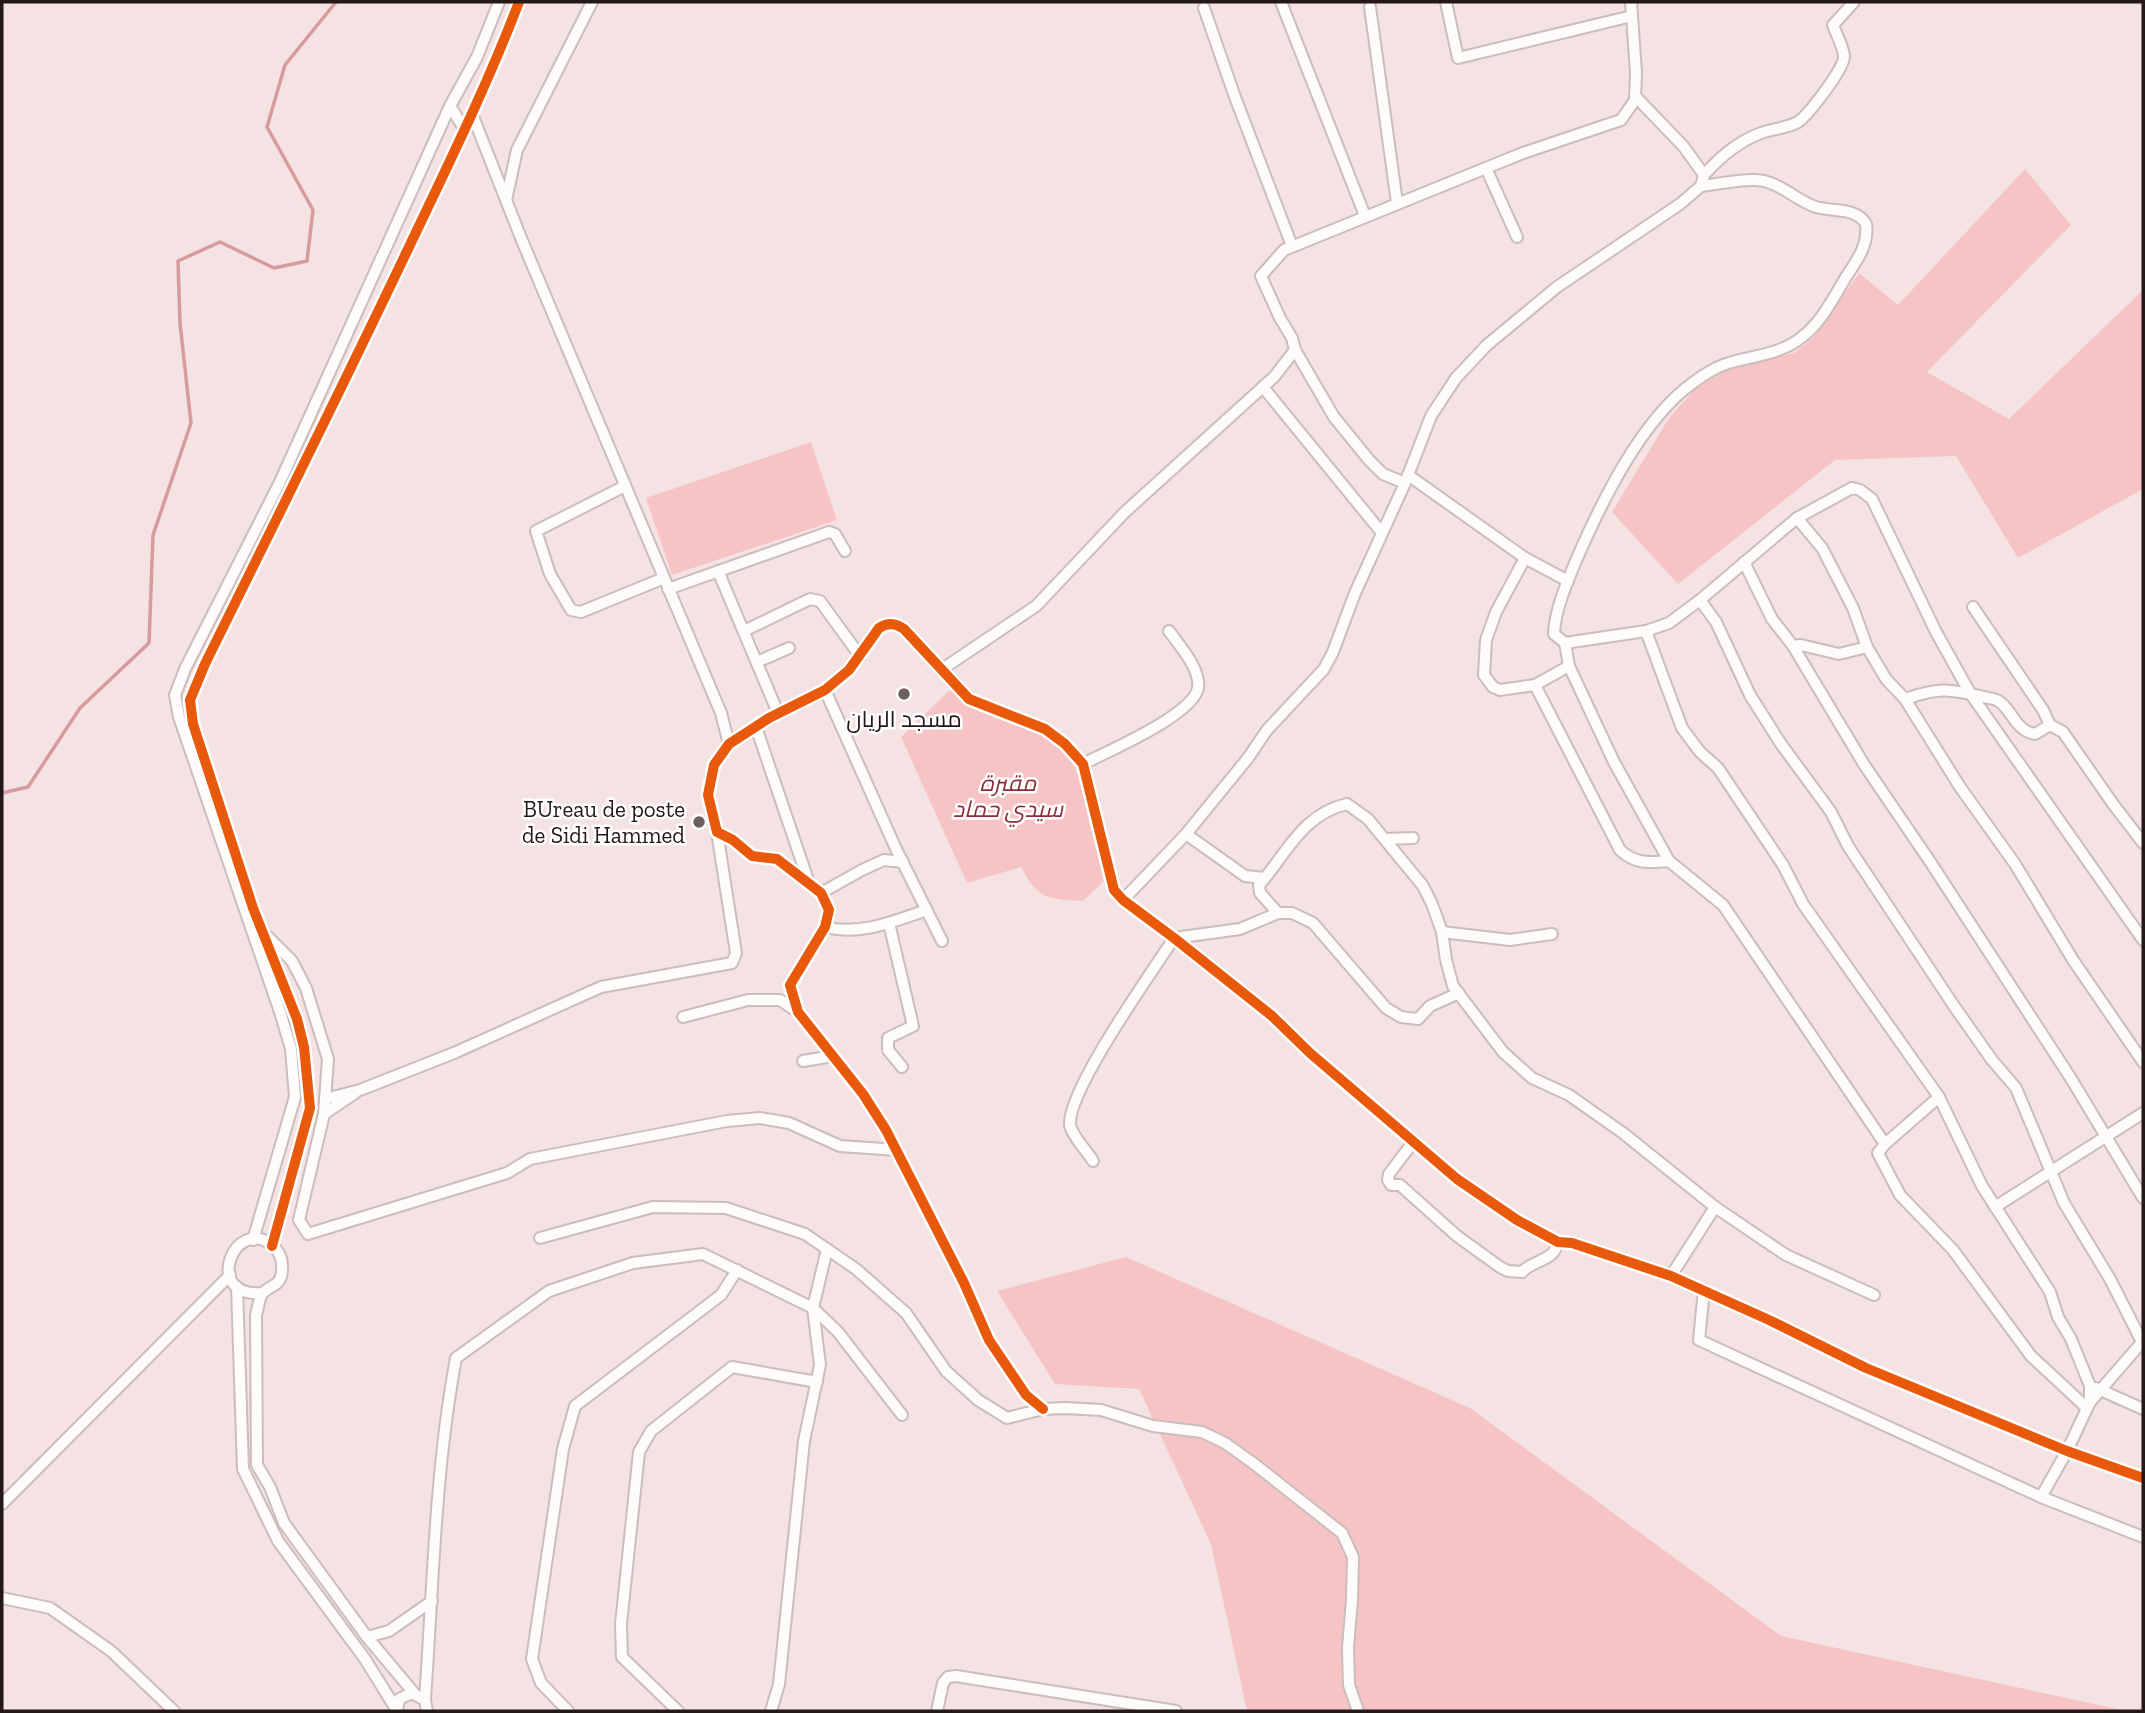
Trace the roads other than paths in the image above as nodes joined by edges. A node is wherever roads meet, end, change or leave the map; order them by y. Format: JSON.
{"nodes":[{"id":1,"x":499,"y":2,"type":"edge"},
{"id":2,"x":519,"y":2,"type":"edge"},
{"id":3,"x":592,"y":2,"type":"edge"},
{"id":4,"x":1281,"y":2,"type":"edge"},
{"id":5,"x":1446,"y":2,"type":"edge"},
{"id":6,"x":1631,"y":2,"type":"edge"},
{"id":7,"x":1854,"y":2,"type":"edge"},
{"id":8,"x":1370,"y":7,"type":"dead end"},
{"id":9,"x":1204,"y":8,"type":"dead end"},
{"id":10,"x":1632,"y":16,"type":"junction"},
{"id":11,"x":1635,"y":96,"type":"junction"},
{"id":12,"x":450,"y":106,"type":"junction"},
{"id":13,"x":472,"y":114,"type":"junction"},
{"id":14,"x":465,"y":130,"type":"junction"},
{"id":15,"x":1486,"y":168,"type":"junction"},
{"id":16,"x":1702,"y":180,"type":"junction"},
{"id":17,"x":506,"y":200,"type":"junction"},
{"id":18,"x":1397,"y":203,"type":"junction"},
{"id":19,"x":1365,"y":216,"type":"junction"},
{"id":20,"x":1517,"y":237,"type":"dead end"},
{"id":21,"x":1292,"y":246,"type":"junction"},
{"id":22,"x":1295,"y":350,"type":"junction"},
{"id":23,"x":1263,"y":387,"type":"junction"},
{"id":24,"x":1406,"y":479,"type":"junction"},
{"id":25,"x":625,"y":486,"type":"junction"},
{"id":26,"x":1797,"y":518,"type":"junction"},
{"id":27,"x":1382,"y":533,"type":"junction"},
{"id":28,"x":845,"y":551,"type":"dead end"},
{"id":29,"x":1525,"y":558,"type":"junction"},
{"id":30,"x":1744,"y":562,"type":"junction"},
{"id":31,"x":718,"y":571,"type":"junction"},
{"id":32,"x":1568,"y":581,"type":"junction"},
{"id":33,"x":666,"y":584,"type":"junction"},
{"id":34,"x":1700,"y":600,"type":"junction"},
{"id":35,"x":1973,"y":607,"type":"dead end"},
{"id":36,"x":215,"y":610,"type":"junction"},
{"id":37,"x":744,"y":631,"type":"junction"},
{"id":38,"x":1169,"y":631,"type":"dead end"},
{"id":39,"x":1646,"y":631,"type":"junction"},
{"id":40,"x":220,"y":633,"type":"junction"},
{"id":41,"x":1565,"y":643,"type":"junction"},
{"id":42,"x":1793,"y":646,"type":"junction"},
{"id":43,"x":1867,"y":647,"type":"junction"},
{"id":44,"x":789,"y":648,"type":"dead end"},
{"id":45,"x":860,"y":656,"type":"junction"},
{"id":46,"x":757,"y":662,"type":"junction"},
{"id":47,"x":1569,"y":666,"type":"junction"},
{"id":48,"x":941,"y":670,"type":"junction"},
{"id":49,"x":1535,"y":685,"type":"junction"},
{"id":50,"x":825,"y":690,"type":"junction"},
{"id":51,"x":1970,"y":693,"type":"junction"},
{"id":52,"x":1905,"y":699,"type":"junction"},
{"id":53,"x":778,"y":713,"type":"junction"},
{"id":54,"x":2050,"y":725,"type":"junction"},
{"id":55,"x":756,"y":727,"type":"junction"},
{"id":56,"x":729,"y":744,"type":"junction"},
{"id":57,"x":1083,"y":764,"type":"junction"},
{"id":58,"x":717,"y":832,"type":"junction"},
{"id":59,"x":1186,"y":834,"type":"junction"},
{"id":60,"x":1413,"y":838,"type":"dead end"},
{"id":61,"x":1386,"y":839,"type":"junction"},
{"id":62,"x":2143,"y":842,"type":"edge"},
{"id":63,"x":1669,"y":861,"type":"junction"},
{"id":64,"x":903,"y":862,"type":"junction"},
{"id":65,"x":1265,"y":878,"type":"junction"},
{"id":66,"x":808,"y":881,"type":"junction"},
{"id":67,"x":821,"y":893,"type":"junction"},
{"id":68,"x":1122,"y":900,"type":"junction"},
{"id":69,"x":928,"y":910,"type":"junction"},
{"id":70,"x":1278,"y":914,"type":"junction"},
{"id":71,"x":888,"y":923,"type":"junction"},
{"id":72,"x":825,"y":928,"type":"junction"},
{"id":73,"x":1442,"y":932,"type":"junction"},
{"id":74,"x":263,"y":933,"type":"junction"},
{"id":75,"x":1552,"y":934,"type":"dead end"},
{"id":76,"x":1174,"y":938,"type":"junction"},
{"id":77,"x":2143,"y":940,"type":"edge"},
{"id":78,"x":942,"y":941,"type":"dead end"},
{"id":79,"x":790,"y":985,"type":"junction"},
{"id":80,"x":1459,"y":993,"type":"junction"},
{"id":81,"x":780,"y":1000,"type":"junction"},
{"id":82,"x":798,"y":1012,"type":"junction"},
{"id":83,"x":683,"y":1017,"type":"dead end"},
{"id":84,"x":833,"y":1056,"type":"junction"},
{"id":85,"x":803,"y":1060,"type":"dead end"},
{"id":86,"x":2143,"y":1062,"type":"edge"},
{"id":87,"x":902,"y":1067,"type":"dead end"},
{"id":88,"x":326,"y":1084,"type":"junction"},
{"id":89,"x":360,"y":1090,"type":"junction"},
{"id":90,"x":1939,"y":1097,"type":"junction"},
{"id":91,"x":325,"y":1099,"type":"junction"},
{"id":92,"x":2143,"y":1112,"type":"edge"},
{"id":93,"x":324,"y":1114,"type":"junction"},
{"id":94,"x":2107,"y":1136,"type":"junction"},
{"id":95,"x":1414,"y":1141,"type":"junction"},
{"id":96,"x":1885,"y":1144,"type":"junction"},
{"id":97,"x":897,"y":1150,"type":"junction"},
{"id":98,"x":1093,"y":1161,"type":"dead end"},
{"id":99,"x":2050,"y":1171,"type":"junction"},
{"id":100,"x":2143,"y":1198,"type":"edge"},
{"id":101,"x":1716,"y":1207,"type":"junction"},
{"id":102,"x":1995,"y":1207,"type":"junction"},
{"id":103,"x":540,"y":1238,"type":"dead end"},
{"id":104,"x":253,"y":1240,"type":"junction"},
{"id":105,"x":1558,"y":1242,"type":"junction"},
{"id":106,"x":272,"y":1246,"type":"junction"},
{"id":107,"x":827,"y":1249,"type":"junction"},
{"id":108,"x":737,"y":1270,"type":"junction"},
{"id":109,"x":230,"y":1275,"type":"junction"},
{"id":110,"x":1671,"y":1276,"type":"junction"},
{"id":111,"x":237,"y":1287,"type":"junction"},
{"id":112,"x":1704,"y":1290,"type":"junction"},
{"id":113,"x":262,"y":1293,"type":"junction"},
{"id":114,"x":1874,"y":1295,"type":"dead end"},
{"id":115,"x":813,"y":1308,"type":"junction"},
{"id":116,"x":2143,"y":1342,"type":"edge"},
{"id":117,"x":817,"y":1382,"type":"junction"},
{"id":118,"x":2095,"y":1387,"type":"junction"},
{"id":119,"x":2089,"y":1405,"type":"junction"},
{"id":120,"x":1043,"y":1409,"type":"junction"},
{"id":121,"x":2143,"y":1409,"type":"edge"},
{"id":122,"x":902,"y":1415,"type":"dead end"},
{"id":123,"x":2067,"y":1451,"type":"junction"},
{"id":124,"x":2143,"y":1478,"type":"edge"},
{"id":125,"x":2041,"y":1497,"type":"junction"},
{"id":126,"x":2,"y":1503,"type":"edge"},
{"id":127,"x":2143,"y":1537,"type":"edge"},
{"id":128,"x":2,"y":1598,"type":"edge"},
{"id":129,"x":432,"y":1601,"type":"junction"},
{"id":130,"x":368,"y":1637,"type":"junction"},
{"id":131,"x":414,"y":1693,"type":"junction"},
{"id":132,"x":428,"y":1707,"type":"edge"},
{"id":133,"x":396,"y":1710,"type":"edge"},
{"id":134,"x":174,"y":1711,"type":"edge"},
{"id":135,"x":568,"y":1711,"type":"edge"},
{"id":136,"x":678,"y":1711,"type":"edge"},
{"id":137,"x":771,"y":1711,"type":"edge"},
{"id":138,"x":937,"y":1711,"type":"edge"},
{"id":139,"x":1176,"y":1711,"type":"edge"},
{"id":140,"x":1358,"y":1711,"type":"edge"}],
"edges":[{"from":1,"to":12,"type":"street"},
{"from":2,"to":13,"type":"street"},
{"from":3,"to":17,"type":"street"},
{"from":4,"to":19,"type":"street"},
{"from":5,"to":10,"type":"street"},
{"from":6,"to":10,"type":"street"},
{"from":7,"to":16,"type":"street"},
{"from":8,"to":18,"type":"street"},
{"from":9,"to":21,"type":"street"},
{"from":10,"to":11,"type":"street"},
{"from":11,"to":15,"type":"street"},
{"from":11,"to":16,"type":"street"},
{"from":12,"to":14,"type":"street"},
{"from":12,"to":36,"type":"street"},
{"from":13,"to":14,"type":"street"},
{"from":13,"to":17,"type":"street"},
{"from":14,"to":40,"type":"street"},
{"from":15,"to":18,"type":"street"},
{"from":15,"to":20,"type":"street"},
{"from":16,"to":24,"type":"street"},
{"from":16,"to":32,"type":"street"},
{"from":17,"to":25,"type":"street"},
{"from":18,"to":19,"type":"street"},
{"from":19,"to":21,"type":"street"},
{"from":21,"to":22,"type":"street"},
{"from":22,"to":23,"type":"street"},
{"from":22,"to":24,"type":"street"},
{"from":23,"to":27,"type":"street"},
{"from":23,"to":48,"type":"street"},
{"from":24,"to":27,"type":"street"},
{"from":24,"to":29,"type":"street"},
{"from":25,"to":33,"type":"street"},
{"from":25,"to":33,"type":"street"},
{"from":26,"to":30,"type":"street"},
{"from":26,"to":43,"type":"street"},
{"from":26,"to":51,"type":"street"},
{"from":27,"to":59,"type":"street"},
{"from":28,"to":31,"type":"street"},
{"from":29,"to":32,"type":"street"},
{"from":29,"to":49,"type":"street"},
{"from":30,"to":34,"type":"street"},
{"from":30,"to":42,"type":"street"},
{"from":31,"to":33,"type":"street"},
{"from":31,"to":37,"type":"street"},
{"from":32,"to":41,"type":"street"},
{"from":33,"to":56,"type":"street"},
{"from":34,"to":39,"type":"street"},
{"from":34,"to":99,"type":"street"},
{"from":35,"to":54,"type":"street"},
{"from":36,"to":40,"type":"street"},
{"from":36,"to":104,"type":"street"},
{"from":37,"to":45,"type":"street"},
{"from":37,"to":46,"type":"street"},
{"from":38,"to":57,"type":"street"},
{"from":39,"to":41,"type":"street"},
{"from":39,"to":90,"type":"street"},
{"from":40,"to":74,"type":"street"},
{"from":41,"to":47,"type":"street"},
{"from":42,"to":43,"type":"street"},
{"from":42,"to":94,"type":"street"},
{"from":43,"to":52,"type":"street"},
{"from":44,"to":46,"type":"street"},
{"from":45,"to":48,"type":"street"},
{"from":45,"to":50,"type":"street"},
{"from":46,"to":53,"type":"street"},
{"from":47,"to":49,"type":"street"},
{"from":47,"to":63,"type":"street"},
{"from":48,"to":57,"type":"street"},
{"from":49,"to":63,"type":"street"},
{"from":50,"to":53,"type":"street"},
{"from":50,"to":64,"type":"street"},
{"from":51,"to":52,"type":"street"},
{"from":51,"to":54,"type":"street"},
{"from":51,"to":77,"type":"street"},
{"from":52,"to":86,"type":"street"},
{"from":53,"to":55,"type":"street"},
{"from":54,"to":62,"type":"street"},
{"from":55,"to":56,"type":"street"},
{"from":55,"to":66,"type":"street"},
{"from":56,"to":58,"type":"street"},
{"from":57,"to":68,"type":"street"},
{"from":58,"to":66,"type":"street"},
{"from":58,"to":89,"type":"street"},
{"from":59,"to":65,"type":"street"},
{"from":59,"to":68,"type":"street"},
{"from":60,"to":61,"type":"street"},
{"from":61,"to":65,"type":"street"},
{"from":61,"to":73,"type":"street"},
{"from":63,"to":96,"type":"street"},
{"from":64,"to":67,"type":"street"},
{"from":64,"to":69,"type":"street"},
{"from":65,"to":70,"type":"street"},
{"from":66,"to":67,"type":"street"},
{"from":67,"to":72,"type":"street"},
{"from":68,"to":76,"type":"street"},
{"from":69,"to":71,"type":"street"},
{"from":69,"to":78,"type":"street"},
{"from":70,"to":76,"type":"street"},
{"from":70,"to":80,"type":"street"},
{"from":71,"to":72,"type":"street"},
{"from":71,"to":87,"type":"street"},
{"from":72,"to":79,"type":"street"},
{"from":73,"to":75,"type":"street"},
{"from":73,"to":80,"type":"street"},
{"from":74,"to":88,"type":"street"},
{"from":74,"to":106,"type":"street"},
{"from":76,"to":95,"type":"street"},
{"from":76,"to":98,"type":"street"},
{"from":79,"to":81,"type":"street"},
{"from":79,"to":82,"type":"street"},
{"from":80,"to":101,"type":"street"},
{"from":81,"to":82,"type":"street"},
{"from":81,"to":83,"type":"street"},
{"from":82,"to":84,"type":"street"},
{"from":84,"to":85,"type":"street"},
{"from":84,"to":97,"type":"street"},
{"from":88,"to":89,"type":"street"},
{"from":88,"to":91,"type":"street"},
{"from":89,"to":91,"type":"street"},
{"from":89,"to":93,"type":"street"},
{"from":90,"to":96,"type":"street"},
{"from":90,"to":102,"type":"street"},
{"from":91,"to":93,"type":"street"},
{"from":92,"to":94,"type":"street"},
{"from":93,"to":97,"type":"street"},
{"from":94,"to":99,"type":"street"},
{"from":94,"to":100,"type":"street"},
{"from":95,"to":105,"type":"street"},
{"from":95,"to":105,"type":"street"},
{"from":96,"to":119,"type":"street"},
{"from":97,"to":120,"type":"street"},
{"from":99,"to":102,"type":"street"},
{"from":99,"to":116,"type":"street"},
{"from":101,"to":110,"type":"street"},
{"from":101,"to":114,"type":"street"},
{"from":102,"to":118,"type":"street"},
{"from":103,"to":107,"type":"street"},
{"from":104,"to":106,"type":"street"},
{"from":104,"to":109,"type":"street"},
{"from":105,"to":110,"type":"street"},
{"from":106,"to":113,"type":"street"},
{"from":107,"to":115,"type":"street"},
{"from":107,"to":120,"type":"street"},
{"from":108,"to":115,"type":"street"},
{"from":108,"to":129,"type":"street"},
{"from":108,"to":135,"type":"street"},
{"from":109,"to":111,"type":"street"},
{"from":109,"to":126,"type":"street"},
{"from":110,"to":112,"type":"street"},
{"from":111,"to":113,"type":"street"},
{"from":111,"to":133,"type":"street"},
{"from":112,"to":123,"type":"street"},
{"from":112,"to":125,"type":"street"},
{"from":113,"to":130,"type":"street"},
{"from":115,"to":117,"type":"street"},
{"from":115,"to":122,"type":"street"},
{"from":116,"to":118,"type":"street"},
{"from":117,"to":136,"type":"street"},
{"from":117,"to":137,"type":"street"},
{"from":118,"to":119,"type":"street"},
{"from":118,"to":121,"type":"street"},
{"from":119,"to":123,"type":"street"},
{"from":120,"to":140,"type":"street"},
{"from":123,"to":124,"type":"street"},
{"from":123,"to":125,"type":"street"},
{"from":125,"to":127,"type":"street"},
{"from":128,"to":134,"type":"street"},
{"from":129,"to":130,"type":"street"},
{"from":129,"to":132,"type":"street"},
{"from":130,"to":131,"type":"street"},
{"from":131,"to":132,"type":"street"},
{"from":131,"to":133,"type":"street"},
{"from":138,"to":139,"type":"street"}]}
